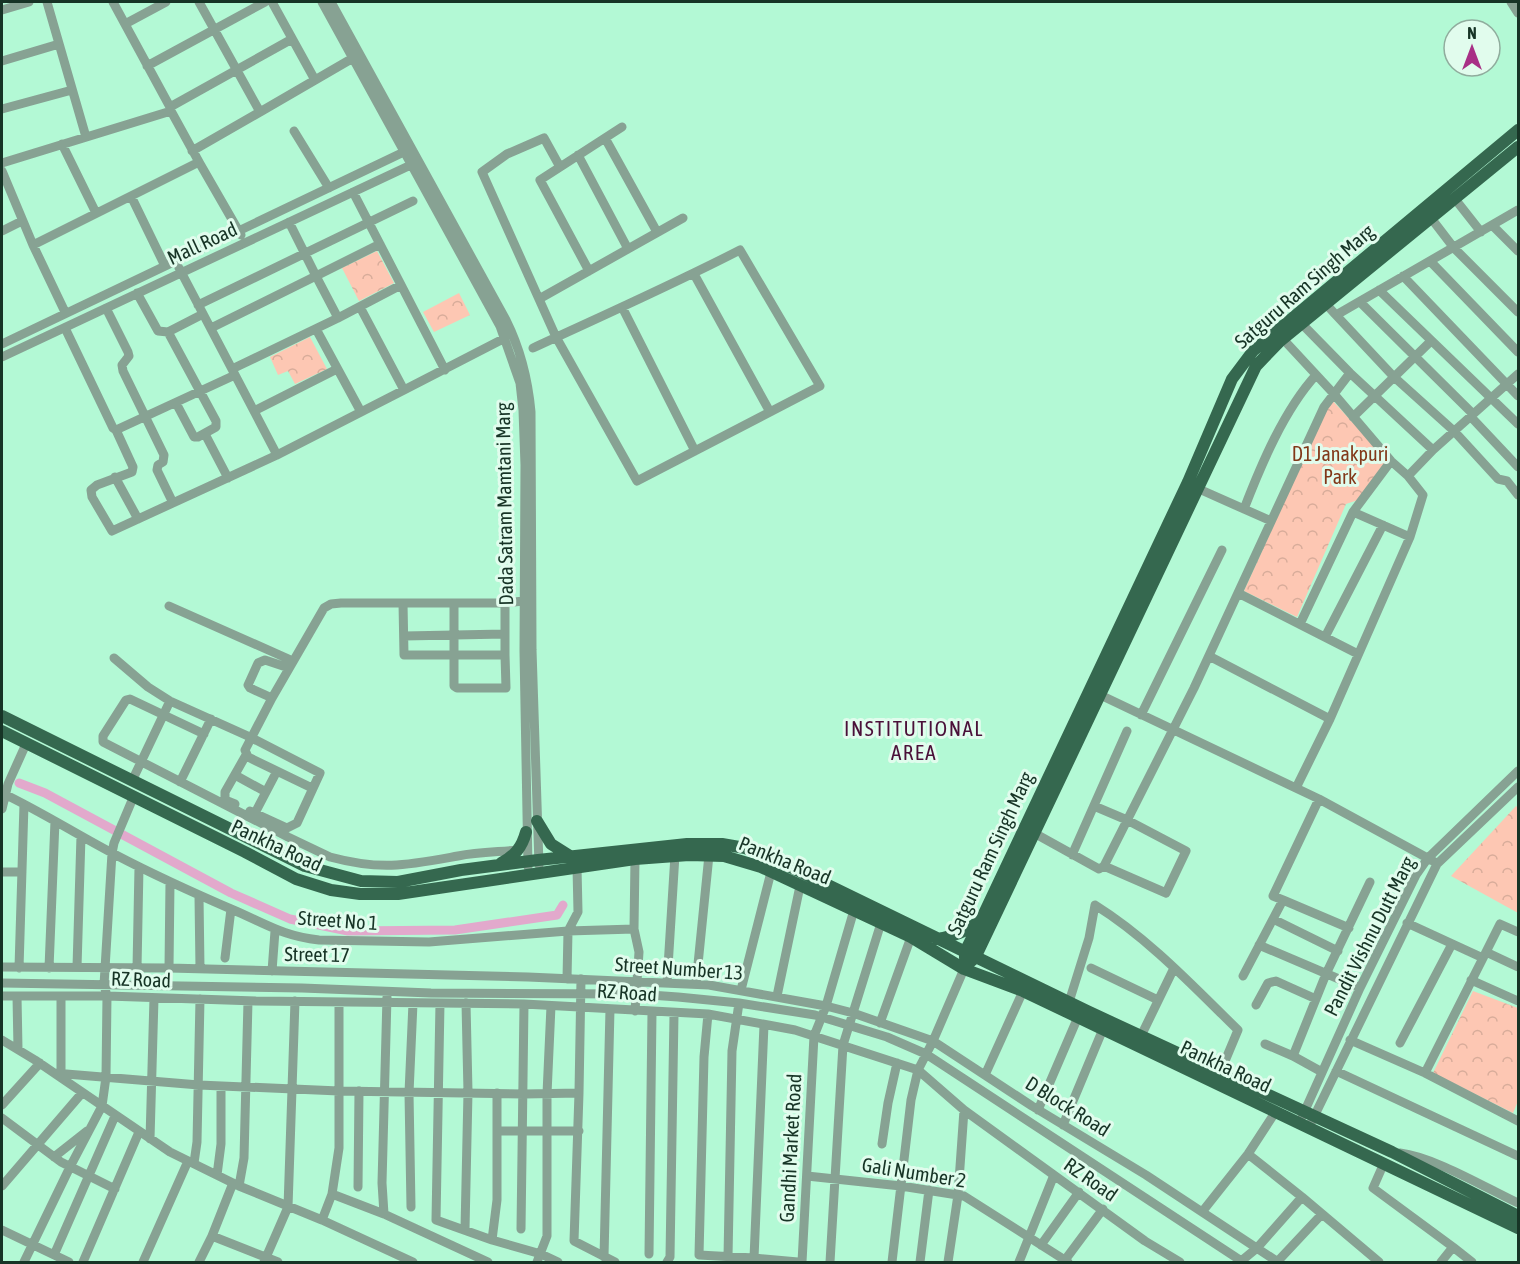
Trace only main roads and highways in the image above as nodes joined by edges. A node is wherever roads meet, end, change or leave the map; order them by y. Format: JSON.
{"nodes":[{"id":1,"x":1518,"y":130,"type":"edge"},
{"id":2,"x":1518,"y":147,"type":"edge"},
{"id":3,"x":1094,"y":692,"type":"junction"},
{"id":4,"x":2,"y":716,"type":"edge"},
{"id":5,"x":2,"y":731,"type":"edge"},
{"id":6,"x":537,"y":821,"type":"road end"},
{"id":7,"x":526,"y":832,"type":"road end"},
{"id":8,"x":574,"y":862,"type":"junction"},
{"id":9,"x":497,"y":865,"type":"junction"},
{"id":10,"x":981,"y":920,"type":"junction"},
{"id":11,"x":985,"y":936,"type":"junction"},
{"id":12,"x":937,"y":939,"type":"junction"},
{"id":13,"x":970,"y":955,"type":"junction"},
{"id":14,"x":991,"y":965,"type":"junction"},
{"id":15,"x":964,"y":969,"type":"junction"},
{"id":16,"x":1307,"y":1120,"type":"junction"},
{"id":17,"x":1518,"y":1216,"type":"edge"},
{"id":18,"x":1518,"y":1228,"type":"edge"}],
"edges":[{"from":1,"to":3,"type":"main road","name":"Satguru Ram Singh Marg"},
{"from":2,"to":3,"type":"main road","name":"Satguru Ram Singh Marg"},
{"from":3,"to":10,"type":"main road","name":"Satguru Ram Singh Marg"},
{"from":3,"to":11,"type":"main road","name":"Satguru Ram Singh Marg"},
{"from":4,"to":9,"type":"main road","name":"Pankha Road"},
{"from":5,"to":8,"type":"main road","name":"Pankha Road"},
{"from":6,"to":8,"type":"main road"},
{"from":7,"to":9,"type":"main road"},
{"from":8,"to":9,"type":"main road","name":"Pankha Road"},
{"from":8,"to":12,"type":"main road","name":"Pankha Road"},
{"from":8,"to":15,"type":"main road","name":"Pankha Road"},
{"from":10,"to":12,"type":"main road"},
{"from":10,"to":13,"type":"main road","name":"Satguru Ram Singh Marg"},
{"from":11,"to":13,"type":"main road","name":"Satguru Ram Singh Marg"},
{"from":11,"to":14,"type":"main road"},
{"from":12,"to":13,"type":"main road","name":"Pankha Road"},
{"from":13,"to":14,"type":"main road","name":"Pankha Road"},
{"from":13,"to":15,"type":"main road","name":"Satguru Ram Singh Marg"},
{"from":14,"to":16,"type":"main road","name":"Pankha Road"},
{"from":15,"to":16,"type":"main road","name":"Pankha Road"},
{"from":16,"to":17,"type":"main road","name":"Pankha Road"},
{"from":16,"to":18,"type":"main road","name":"Pankha Road"}]}
